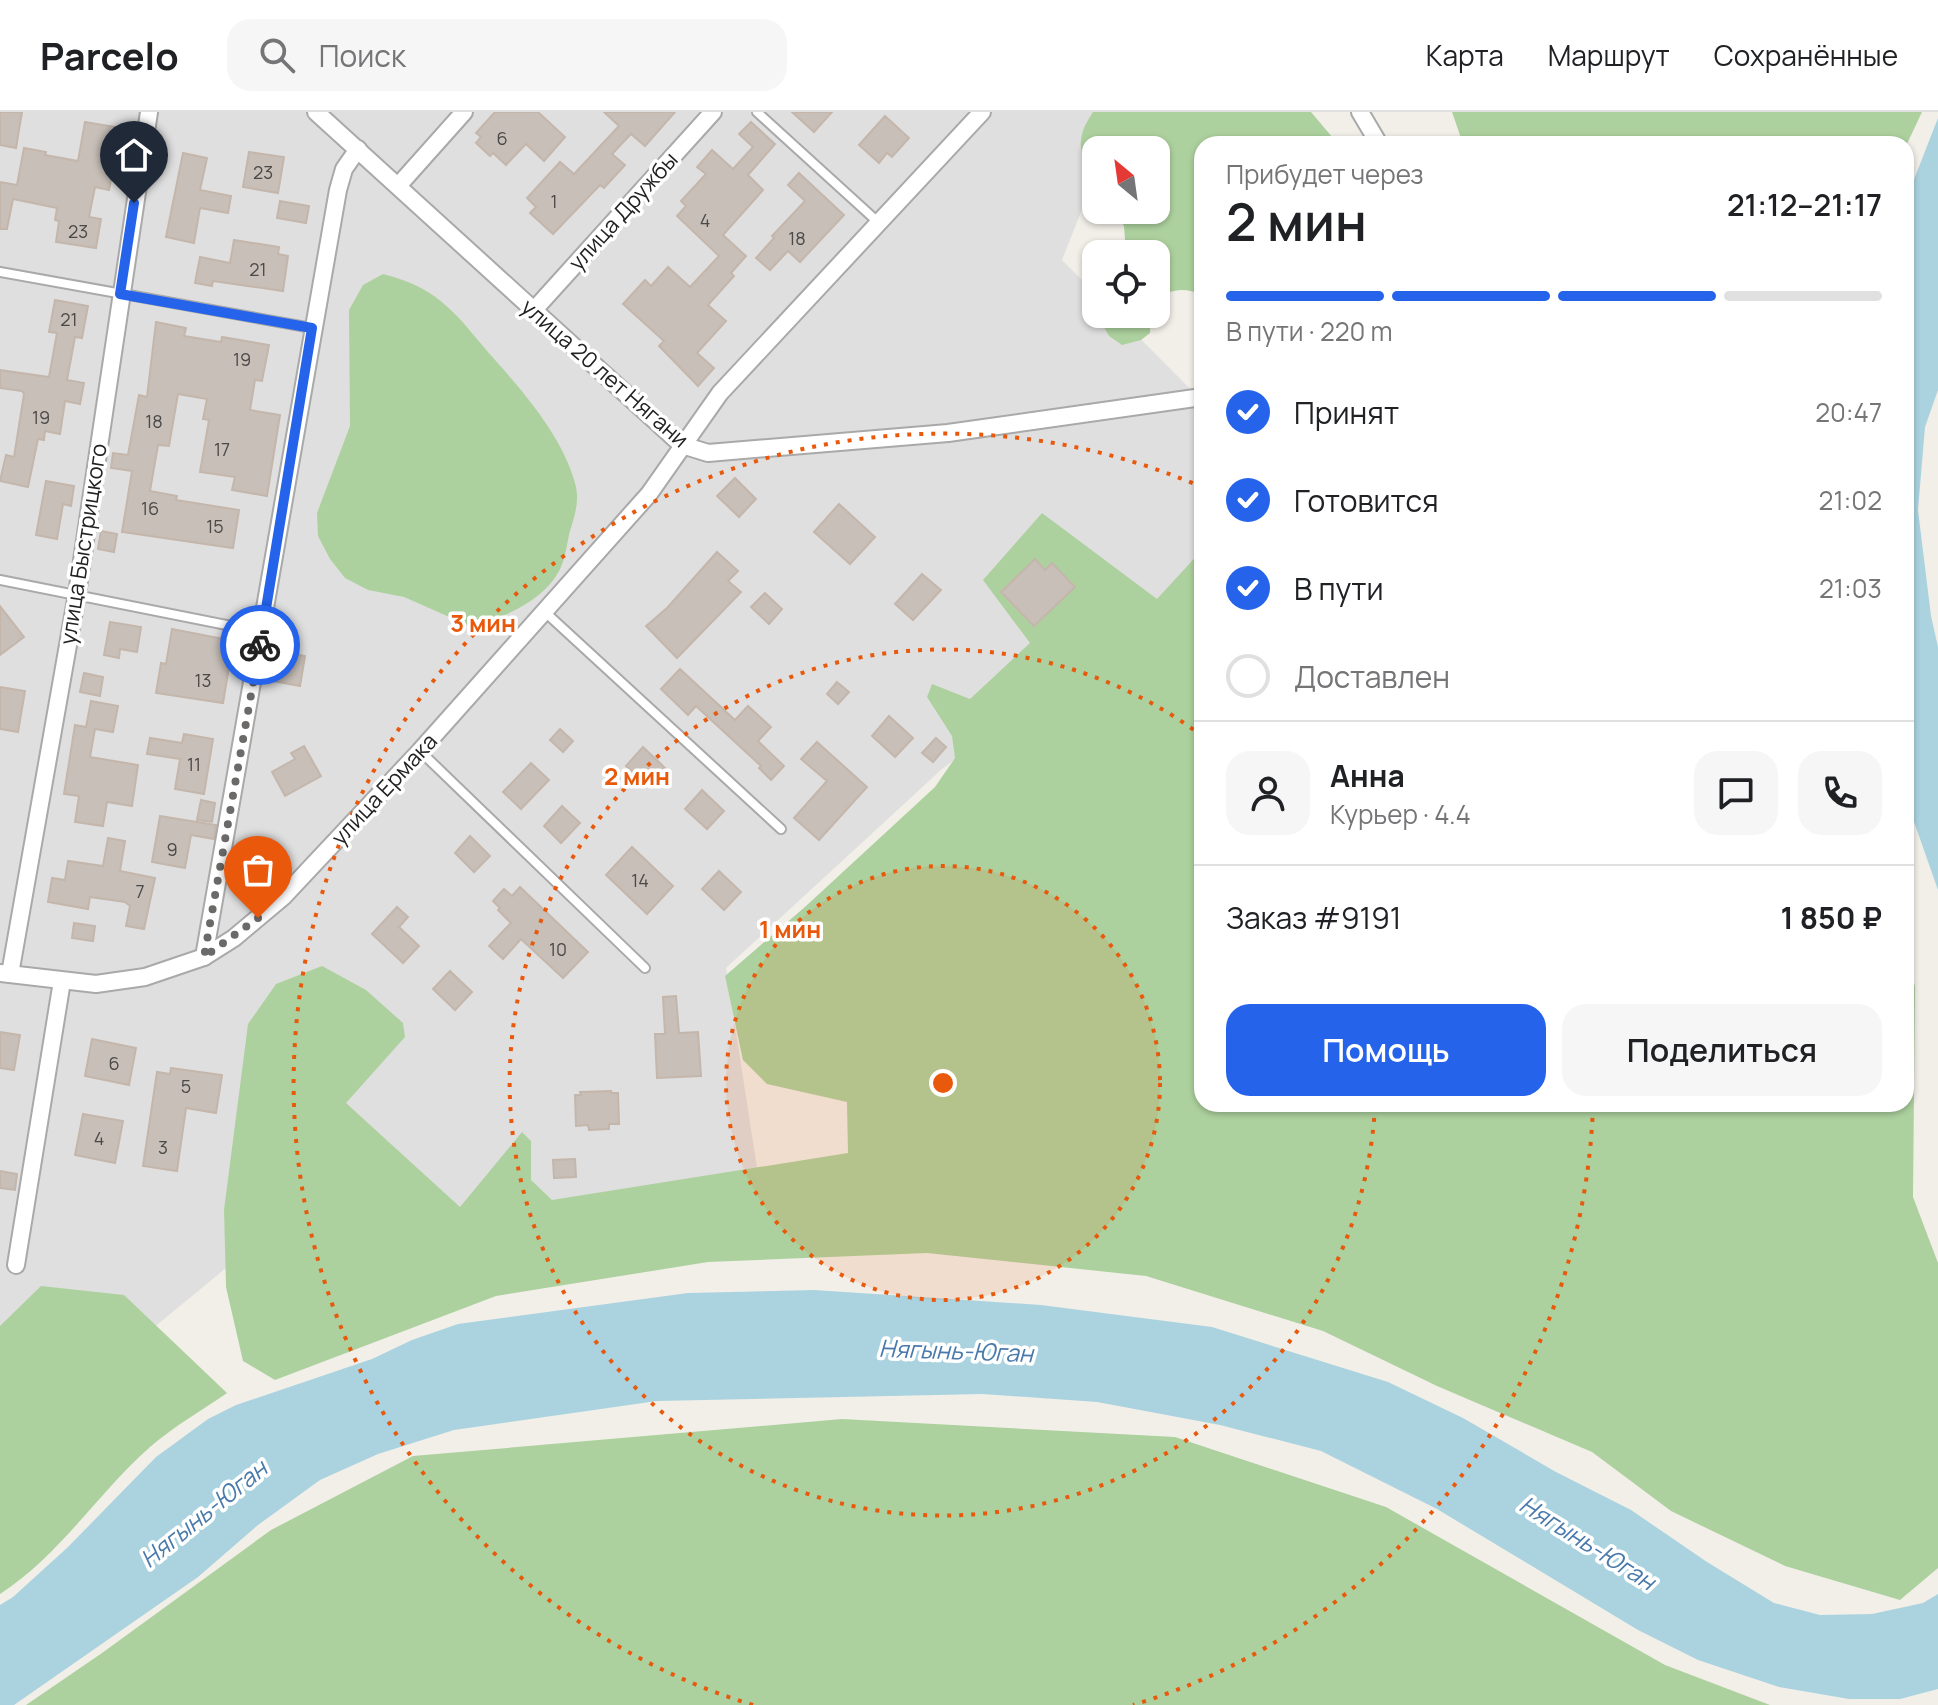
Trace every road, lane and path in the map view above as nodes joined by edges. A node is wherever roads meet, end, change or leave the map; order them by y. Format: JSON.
{"nodes":[{"id":1,"x":149,"y":112,"type":"edge"},
{"id":2,"x":316,"y":112,"type":"edge"},
{"id":3,"x":464,"y":112,"type":"edge"},
{"id":4,"x":713,"y":112,"type":"edge"},
{"id":5,"x":757,"y":112,"type":"edge"},
{"id":6,"x":982,"y":112,"type":"edge"},
{"id":7,"x":1360,"y":112,"type":"edge"},
{"id":8,"x":1374,"y":136,"type":"edge"},
{"id":9,"x":358,"y":149,"type":"junction"},
{"id":10,"x":398,"y":186,"type":"junction"},
{"id":11,"x":879,"y":223,"type":"junction"},
{"id":12,"x":0,"y":272,"type":"edge"},
{"id":13,"x":120,"y":294,"type":"junction"},
{"id":14,"x":534,"y":310,"type":"junction"},
{"id":15,"x":312,"y":328,"type":"junction"},
{"id":16,"x":1194,"y":398,"type":"edge"},
{"id":17,"x":682,"y":445,"type":"junction"},
{"id":18,"x":0,"y":580,"type":"edge"},
{"id":19,"x":77,"y":594,"type":"junction"},
{"id":20,"x":545,"y":612,"type":"junction"},
{"id":21,"x":262,"y":632,"type":"junction"},
{"id":22,"x":420,"y":751,"type":"junction"},
{"id":23,"x":781,"y":829,"type":"dead end"},
{"id":24,"x":204,"y":957,"type":"junction"},
{"id":25,"x":645,"y":968,"type":"dead end"},
{"id":26,"x":5,"y":974,"type":"edge"},
{"id":27,"x":62,"y":981,"type":"junction"},
{"id":28,"x":16,"y":1265,"type":"dead end"}],
"edges":[{"from":1,"to":13,"type":"street","name":"улица Быстрицкого"},
{"from":2,"to":9,"type":"street","name":"улица 20 лет Нягани"},
{"from":3,"to":10,"type":"street"},
{"from":4,"to":14,"type":"street","name":"улица Дружбы"},
{"from":5,"to":11,"type":"lane"},
{"from":6,"to":11,"type":"street","name":"улица Ермака"},
{"from":7,"to":8,"type":"street"},
{"from":9,"to":10,"type":"street","name":"улица 20 лет Нягани"},
{"from":9,"to":15,"type":"street"},
{"from":10,"to":14,"type":"street","name":"улица 20 лет Нягани"},
{"from":11,"to":17,"type":"street","name":"улица Ермака"},
{"from":12,"to":13,"type":"lane"},
{"from":13,"to":15,"type":"lane"},
{"from":13,"to":19,"type":"street","name":"улица Быстрицкого"},
{"from":14,"to":17,"type":"street","name":"улица 20 лет Нягани"},
{"from":15,"to":21,"type":"street"},
{"from":16,"to":17,"type":"street","name":"улица 20 лет Нягани"},
{"from":17,"to":20,"type":"street","name":"улица Ермака"},
{"from":18,"to":19,"type":"lane"},
{"from":19,"to":21,"type":"lane"},
{"from":19,"to":26,"type":"street","name":"улица Быстрицкого"},
{"from":20,"to":22,"type":"street","name":"улица Ермака"},
{"from":20,"to":23,"type":"lane"},
{"from":21,"to":24,"type":"street"},
{"from":22,"to":24,"type":"street","name":"улица Ермака"},
{"from":22,"to":25,"type":"lane"},
{"from":24,"to":27,"type":"street","name":"улица Ермака"},
{"from":26,"to":27,"type":"street","name":"улица Ермака"},
{"from":27,"to":28,"type":"street"}]}
